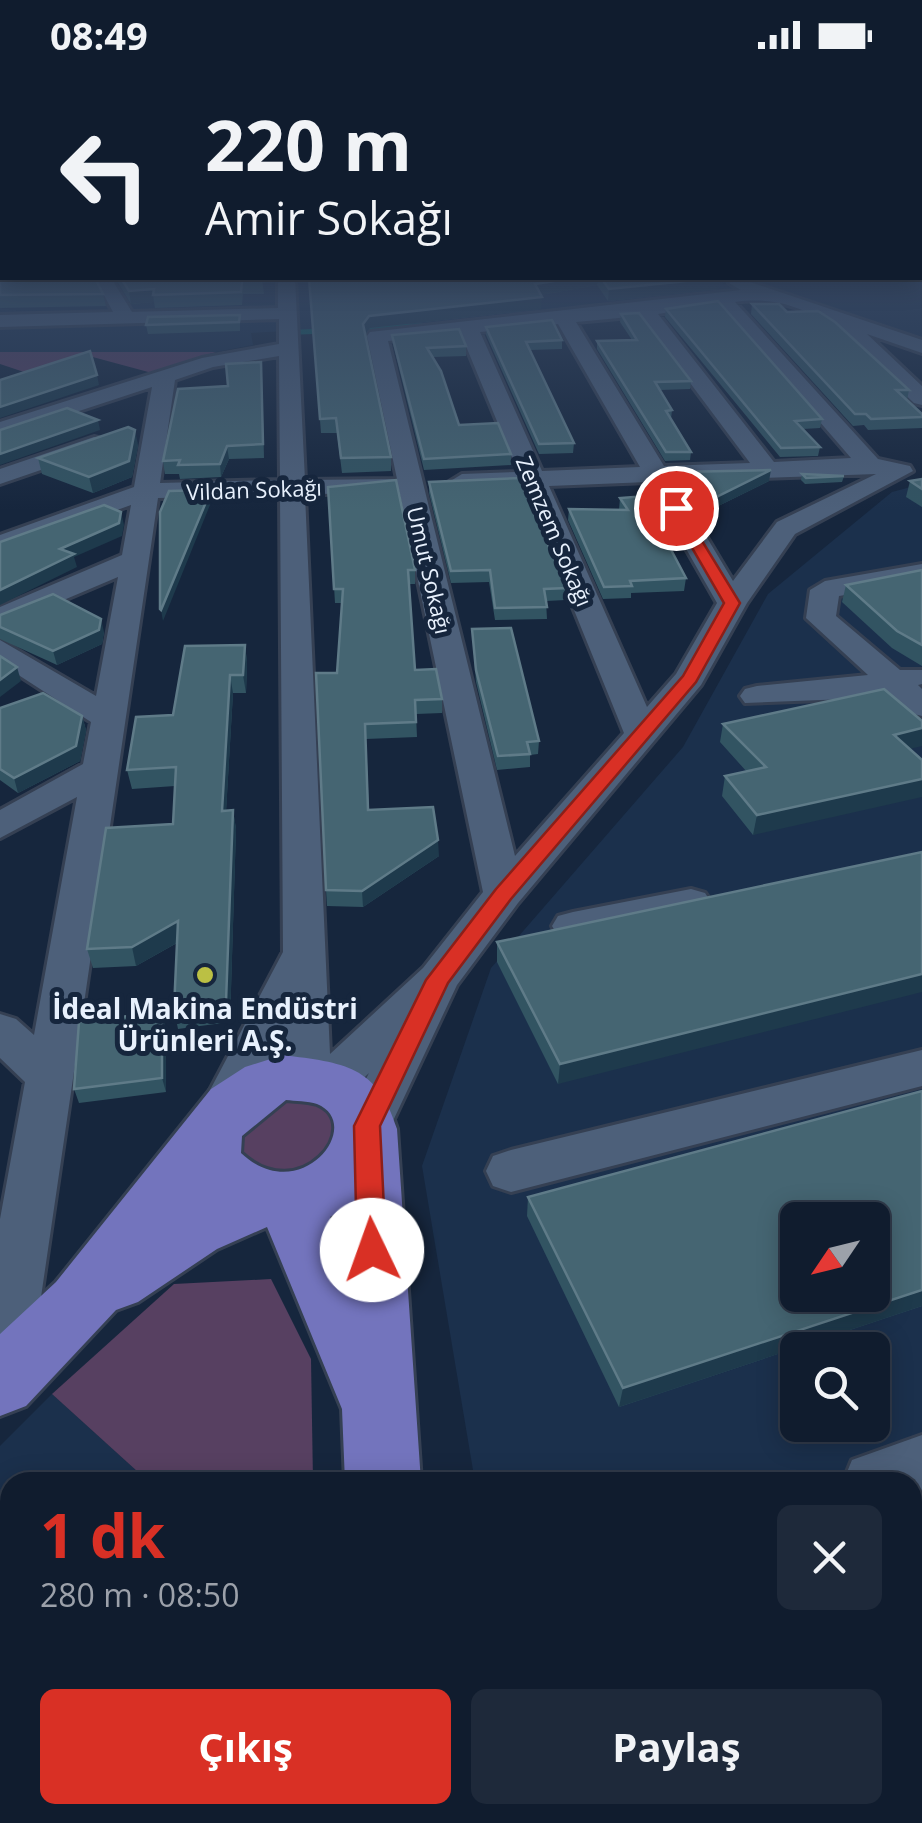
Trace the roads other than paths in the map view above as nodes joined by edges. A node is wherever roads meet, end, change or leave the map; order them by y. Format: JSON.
{"nodes":[{"id":1,"x":379,"y":347,"type":"edge"},
{"id":2,"x":470,"y":347,"type":"edge"},
{"id":3,"x":580,"y":347,"type":"edge"},
{"id":4,"x":673,"y":347,"type":"edge"},
{"id":5,"x":779,"y":347,"type":"edge"},
{"id":6,"x":868,"y":347,"type":"edge"},
{"id":7,"x":289,"y":348,"type":"joint"},
{"id":8,"x":165,"y":376,"type":"junction"},
{"id":9,"x":922,"y":398,"type":"edge"},
{"id":10,"x":157,"y":422,"type":"junction"},
{"id":11,"x":0,"y":430,"type":"edge"},
{"id":12,"x":897,"y":467,"type":"edge"},
{"id":13,"x":768,"y":470,"type":"junction"},
{"id":14,"x":657,"y":476,"type":"junction"},
{"id":15,"x":0,"y":477,"type":"edge"},
{"id":16,"x":534,"y":480,"type":"junction"},
{"id":17,"x":411,"y":484,"type":"junction"},
{"id":18,"x":293,"y":488,"type":"junction"},
{"id":19,"x":146,"y":492,"type":"junction"},
{"id":20,"x":0,"y":544,"type":"edge"},
{"id":21,"x":135,"y":558,"type":"junction"},
{"id":22,"x":922,"y":573,"type":"edge"},
{"id":23,"x":732,"y":603,"type":"junction"},
{"id":24,"x":0,"y":618,"type":"edge"},
{"id":25,"x":0,"y":649,"type":"edge"},
{"id":26,"x":907,"y":678,"type":"edge"},
{"id":27,"x":61,"y":684,"type":"junction"},
{"id":28,"x":757,"y":696,"type":"dead end"},
{"id":29,"x":15,"y":706,"type":"edge"},
{"id":30,"x":922,"y":706,"type":"edge"},
{"id":31,"x":109,"y":719,"type":"junction"},
{"id":32,"x":642,"y":734,"type":"junction"},
{"id":33,"x":100,"y":769,"type":"junction"},
{"id":34,"x":0,"y":826,"type":"edge"},
{"id":35,"x":504,"y":894,"type":"junction"},
{"id":36,"x":728,"y":894,"type":"edge"},
{"id":37,"x":573,"y":926,"type":"edge"},
{"id":38,"x":307,"y":948,"type":"junction"},
{"id":39,"x":0,"y":1032,"type":"edge"},
{"id":40,"x":922,"y":1068,"type":"edge"},
{"id":41,"x":50,"y":1076,"type":"junction"},
{"id":42,"x":342,"y":1107,"type":"junction"},
{"id":43,"x":218,"y":1120,"type":"junction"},
{"id":44,"x":511,"y":1170,"type":"dead end"},
{"id":45,"x":278,"y":1199,"type":"junction"},
{"id":46,"x":80,"y":1304,"type":"junction"},
{"id":47,"x":0,"y":1380,"type":"edge"},
{"id":48,"x":382,"y":1454,"type":"edge"}],
"edges":[{"from":1,"to":17,"type":"street","name":"Umut Sokağı"},
{"from":2,"to":16,"type":"street","name":"Zemzem Sokağı"},
{"from":3,"to":14,"type":"street"},
{"from":4,"to":13,"type":"street"},
{"from":5,"to":12,"type":"street"},
{"from":6,"to":9,"type":"street"},
{"from":7,"to":8,"type":"street"},
{"from":7,"to":18,"type":"street"},
{"from":8,"to":10,"type":"street"},
{"from":8,"to":11,"type":"street"},
{"from":10,"to":15,"type":"street"},
{"from":10,"to":19,"type":"street"},
{"from":12,"to":13,"type":"street","name":"Vildan Sokağı"},
{"from":12,"to":23,"type":"street"},
{"from":13,"to":14,"type":"street","name":"Vildan Sokağı"},
{"from":14,"to":16,"type":"street","name":"Vildan Sokağı"},
{"from":14,"to":23,"type":"street"},
{"from":16,"to":17,"type":"street","name":"Vildan Sokağı"},
{"from":16,"to":32,"type":"street","name":"Zemzem Sokağı"},
{"from":17,"to":18,"type":"street","name":"Vildan Sokağı"},
{"from":17,"to":35,"type":"street","name":"Umut Sokağı"},
{"from":18,"to":19,"type":"street","name":"Vildan Sokağı"},
{"from":18,"to":38,"type":"street"},
{"from":19,"to":20,"type":"street","name":"Vildan Sokağı"},
{"from":19,"to":21,"type":"street"},
{"from":21,"to":24,"type":"street"},
{"from":21,"to":31,"type":"street"},
{"from":22,"to":26,"type":"street"},
{"from":23,"to":32,"type":"street"},
{"from":25,"to":27,"type":"street"},
{"from":26,"to":28,"type":"street"},
{"from":26,"to":30,"type":"street"},
{"from":27,"to":29,"type":"street"},
{"from":27,"to":31,"type":"street"},
{"from":31,"to":33,"type":"street"},
{"from":32,"to":35,"type":"street"},
{"from":33,"to":34,"type":"street"},
{"from":33,"to":41,"type":"street"},
{"from":35,"to":42,"type":"street"},
{"from":36,"to":37,"type":"street"},
{"from":38,"to":42,"type":"street"},
{"from":38,"to":43,"type":"street"},
{"from":39,"to":41,"type":"street"},
{"from":40,"to":44,"type":"street"},
{"from":41,"to":47,"type":"street"},
{"from":42,"to":43,"type":"main road"},
{"from":42,"to":45,"type":"main road"},
{"from":42,"to":48,"type":"main road"},
{"from":43,"to":45,"type":"main road"},
{"from":43,"to":46,"type":"main road"},
{"from":45,"to":46,"type":"main road"},
{"from":45,"to":48,"type":"main road"},
{"from":46,"to":47,"type":"main road"}]}
